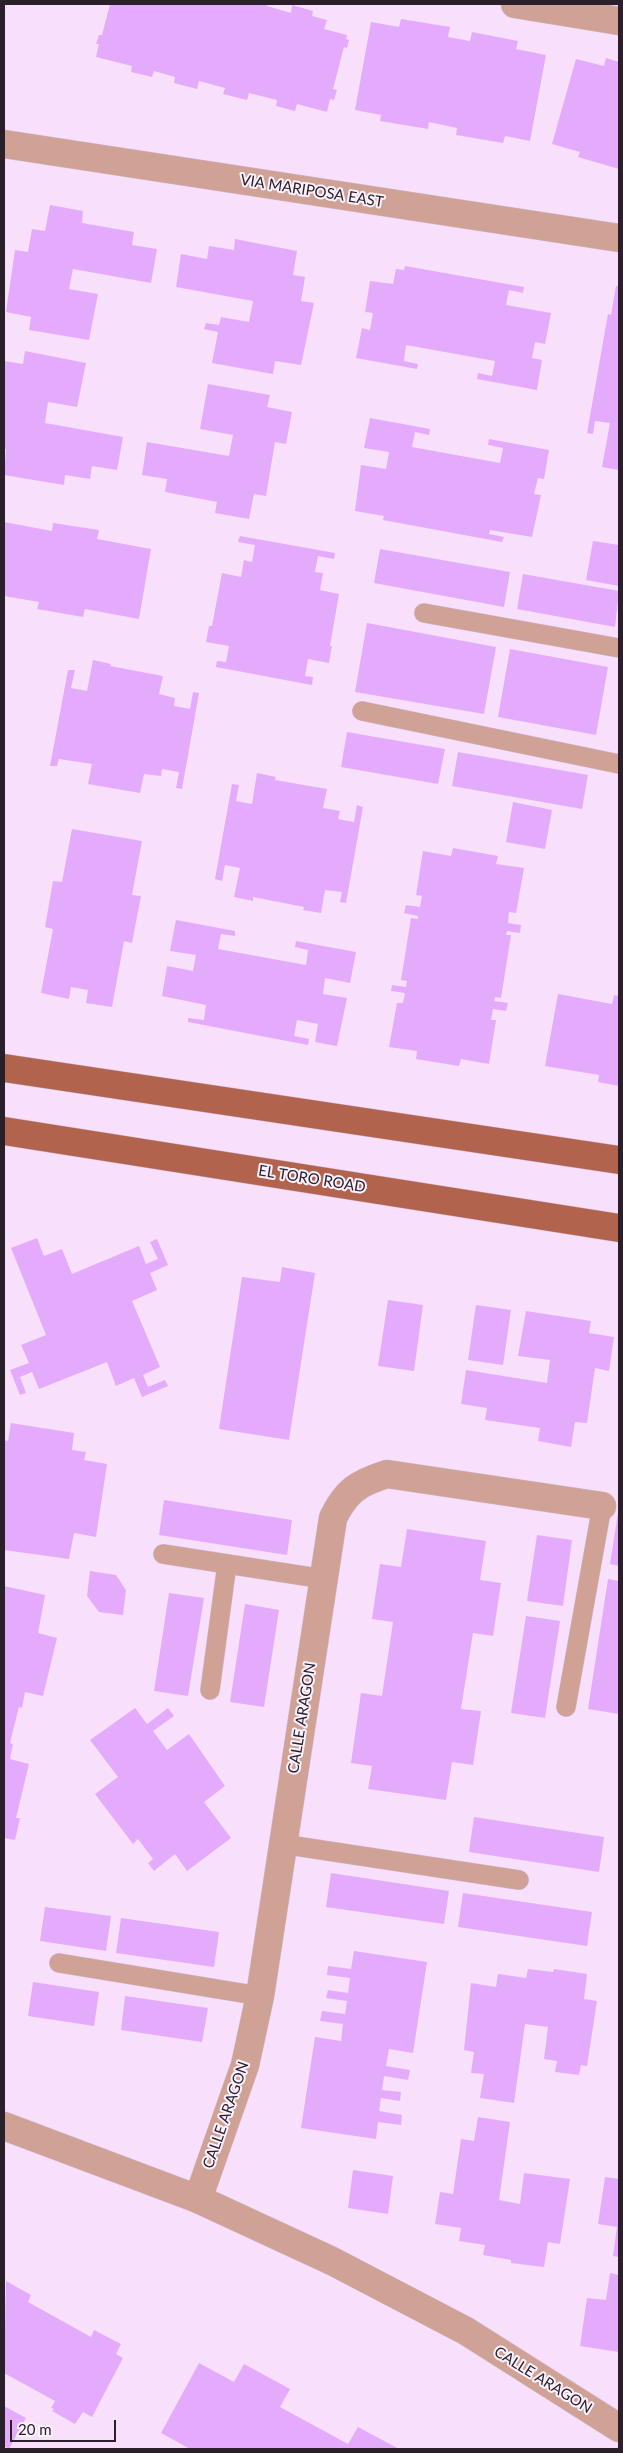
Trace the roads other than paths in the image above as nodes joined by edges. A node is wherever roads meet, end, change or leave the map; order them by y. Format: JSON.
{"nodes":[{"id":1,"x":516,"y":4,"type":"edge"},
{"id":2,"x":619,"y":21,"type":"edge"},
{"id":3,"x":4,"y":144,"type":"edge"},
{"id":4,"x":619,"y":238,"type":"edge"},
{"id":5,"x":424,"y":613,"type":"dead end"},
{"id":6,"x":619,"y":648,"type":"edge"},
{"id":7,"x":362,"y":711,"type":"dead end"},
{"id":8,"x":619,"y":764,"type":"edge"},
{"id":9,"x":4,"y":1068,"type":"edge"},
{"id":10,"x":4,"y":1131,"type":"edge"},
{"id":11,"x":619,"y":1160,"type":"edge"},
{"id":12,"x":619,"y":1228,"type":"edge"},
{"id":13,"x":602,"y":1506,"type":"joint"},
{"id":14,"x":164,"y":1554,"type":"dead end"},
{"id":15,"x":227,"y":1564,"type":"junction"},
{"id":16,"x":324,"y":1579,"type":"junction"},
{"id":17,"x":210,"y":1690,"type":"dead end"},
{"id":18,"x":566,"y":1708,"type":"dead end"},
{"id":19,"x":282,"y":1844,"type":"junction"},
{"id":20,"x":519,"y":1880,"type":"dead end"},
{"id":21,"x":59,"y":1963,"type":"dead end"},
{"id":22,"x":260,"y":1996,"type":"junction"},
{"id":23,"x":4,"y":2126,"type":"edge"},
{"id":24,"x":198,"y":2199,"type":"junction"},
{"id":25,"x":619,"y":2428,"type":"edge"}],
"edges":[{"from":1,"to":2,"type":"street"},
{"from":3,"to":4,"type":"street","name":"VIA MARIPOSA EAST"},
{"from":5,"to":6,"type":"lane"},
{"from":7,"to":8,"type":"lane"},
{"from":9,"to":11,"type":"main road"},
{"from":10,"to":12,"type":"main road","name":"EL TORO ROAD"},
{"from":13,"to":16,"type":"street","name":"CALLE ARAGON"},
{"from":13,"to":18,"type":"lane"},
{"from":14,"to":15,"type":"lane"},
{"from":15,"to":16,"type":"lane"},
{"from":15,"to":17,"type":"lane"},
{"from":16,"to":19,"type":"street","name":"CALLE ARAGON"},
{"from":19,"to":20,"type":"lane"},
{"from":19,"to":22,"type":"street","name":"CALLE ARAGON"},
{"from":21,"to":22,"type":"lane"},
{"from":22,"to":24,"type":"street","name":"CALLE ARAGON"},
{"from":23,"to":24,"type":"street","name":"CALLE ARAGON"},
{"from":24,"to":25,"type":"street","name":"CALLE ARAGON"}]}
